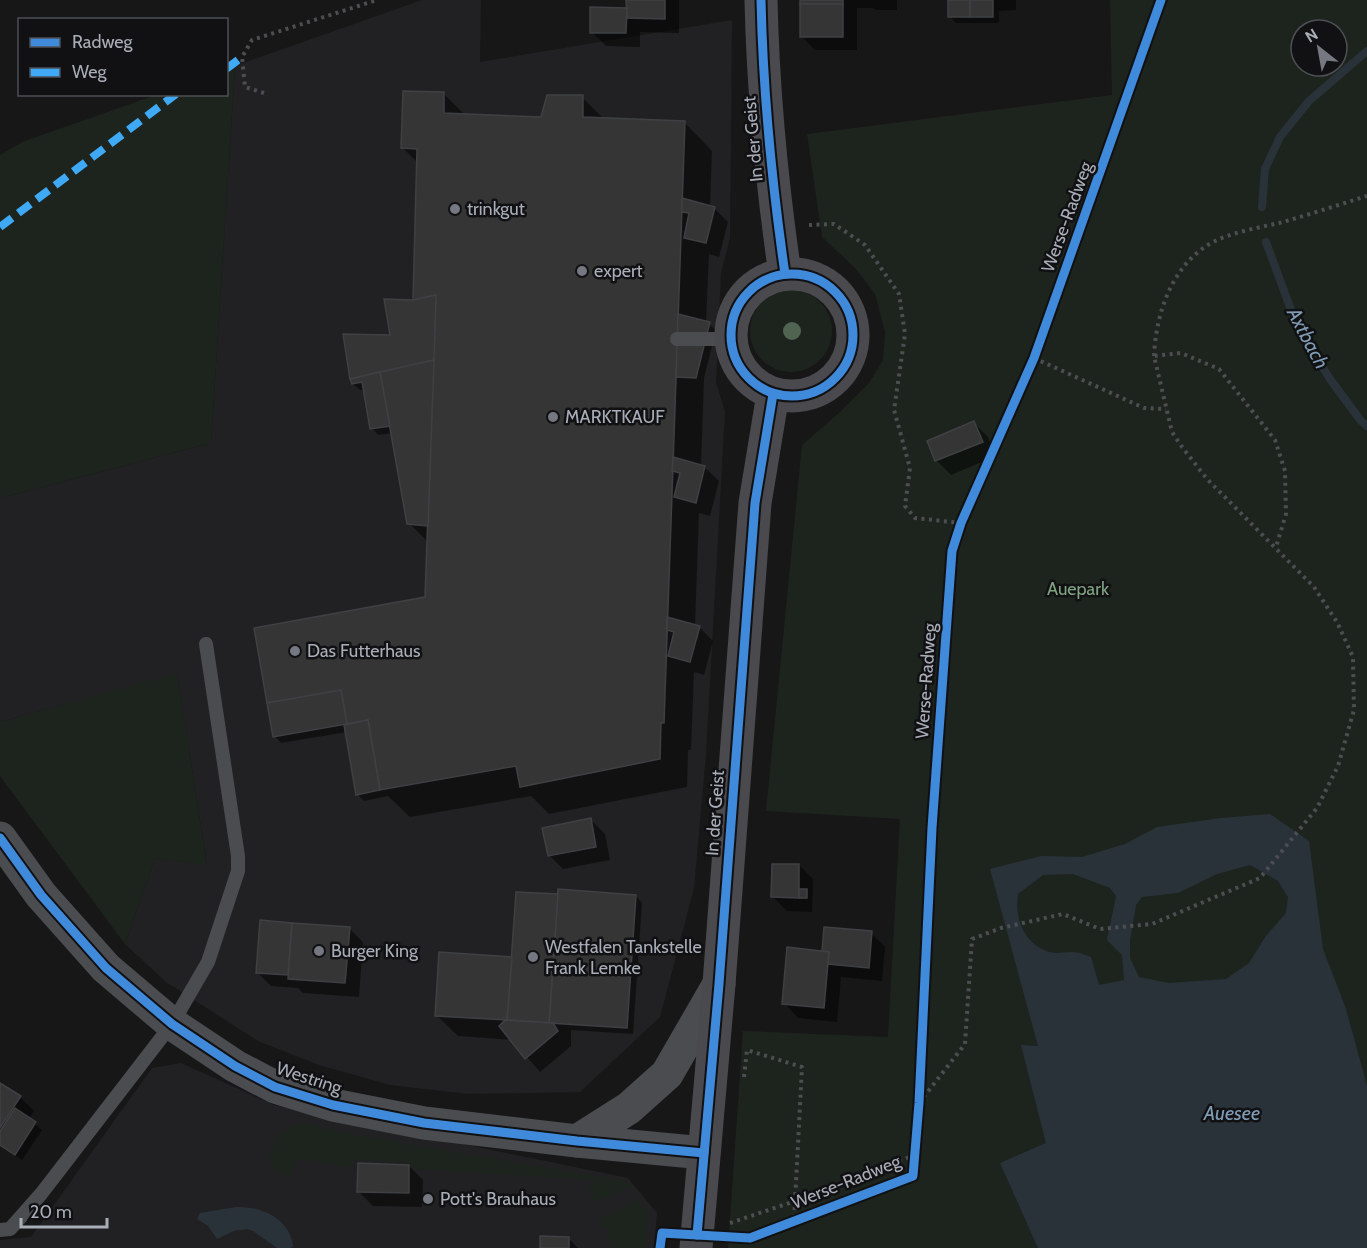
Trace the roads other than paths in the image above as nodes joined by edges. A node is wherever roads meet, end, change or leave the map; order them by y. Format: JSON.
{"nodes":[{"id":1,"x":761,"y":0,"type":"edge"},
{"id":2,"x":785,"y":274,"type":"junction"},
{"id":3,"x":677,"y":339,"type":"dead end"},
{"id":4,"x":730,"y":339,"type":"junction"},
{"id":5,"x":772,"y":394,"type":"junction"},
{"id":6,"x":206,"y":644,"type":"dead end"},
{"id":7,"x":0,"y":838,"type":"edge"},
{"id":8,"x":719,"y":984,"type":"junction"},
{"id":9,"x":172,"y":1024,"type":"junction"},
{"id":10,"x":577,"y":1141,"type":"junction"},
{"id":11,"x":704,"y":1153,"type":"junction"},
{"id":12,"x":0,"y":1230,"type":"edge"},
{"id":13,"x":707,"y":1240,"type":"edge"}],
"edges":[{"from":1,"to":2,"type":"main road","name":"In der Geist"},
{"from":2,"to":4,"type":"main road"},
{"from":2,"to":5,"type":"main road"},
{"from":3,"to":4,"type":"lane"},
{"from":4,"to":5,"type":"main road"},
{"from":5,"to":8,"type":"main road","name":"In der Geist"},
{"from":6,"to":9,"type":"lane"},
{"from":7,"to":9,"type":"street","name":"Westring"},
{"from":8,"to":10,"type":"street"},
{"from":8,"to":11,"type":"main road","name":"In der Geist"},
{"from":9,"to":10,"type":"street","name":"Westring"},
{"from":9,"to":12,"type":"lane"},
{"from":10,"to":11,"type":"street","name":"Westring"},
{"from":11,"to":13,"type":"main road","name":"In der Geist"}]}
